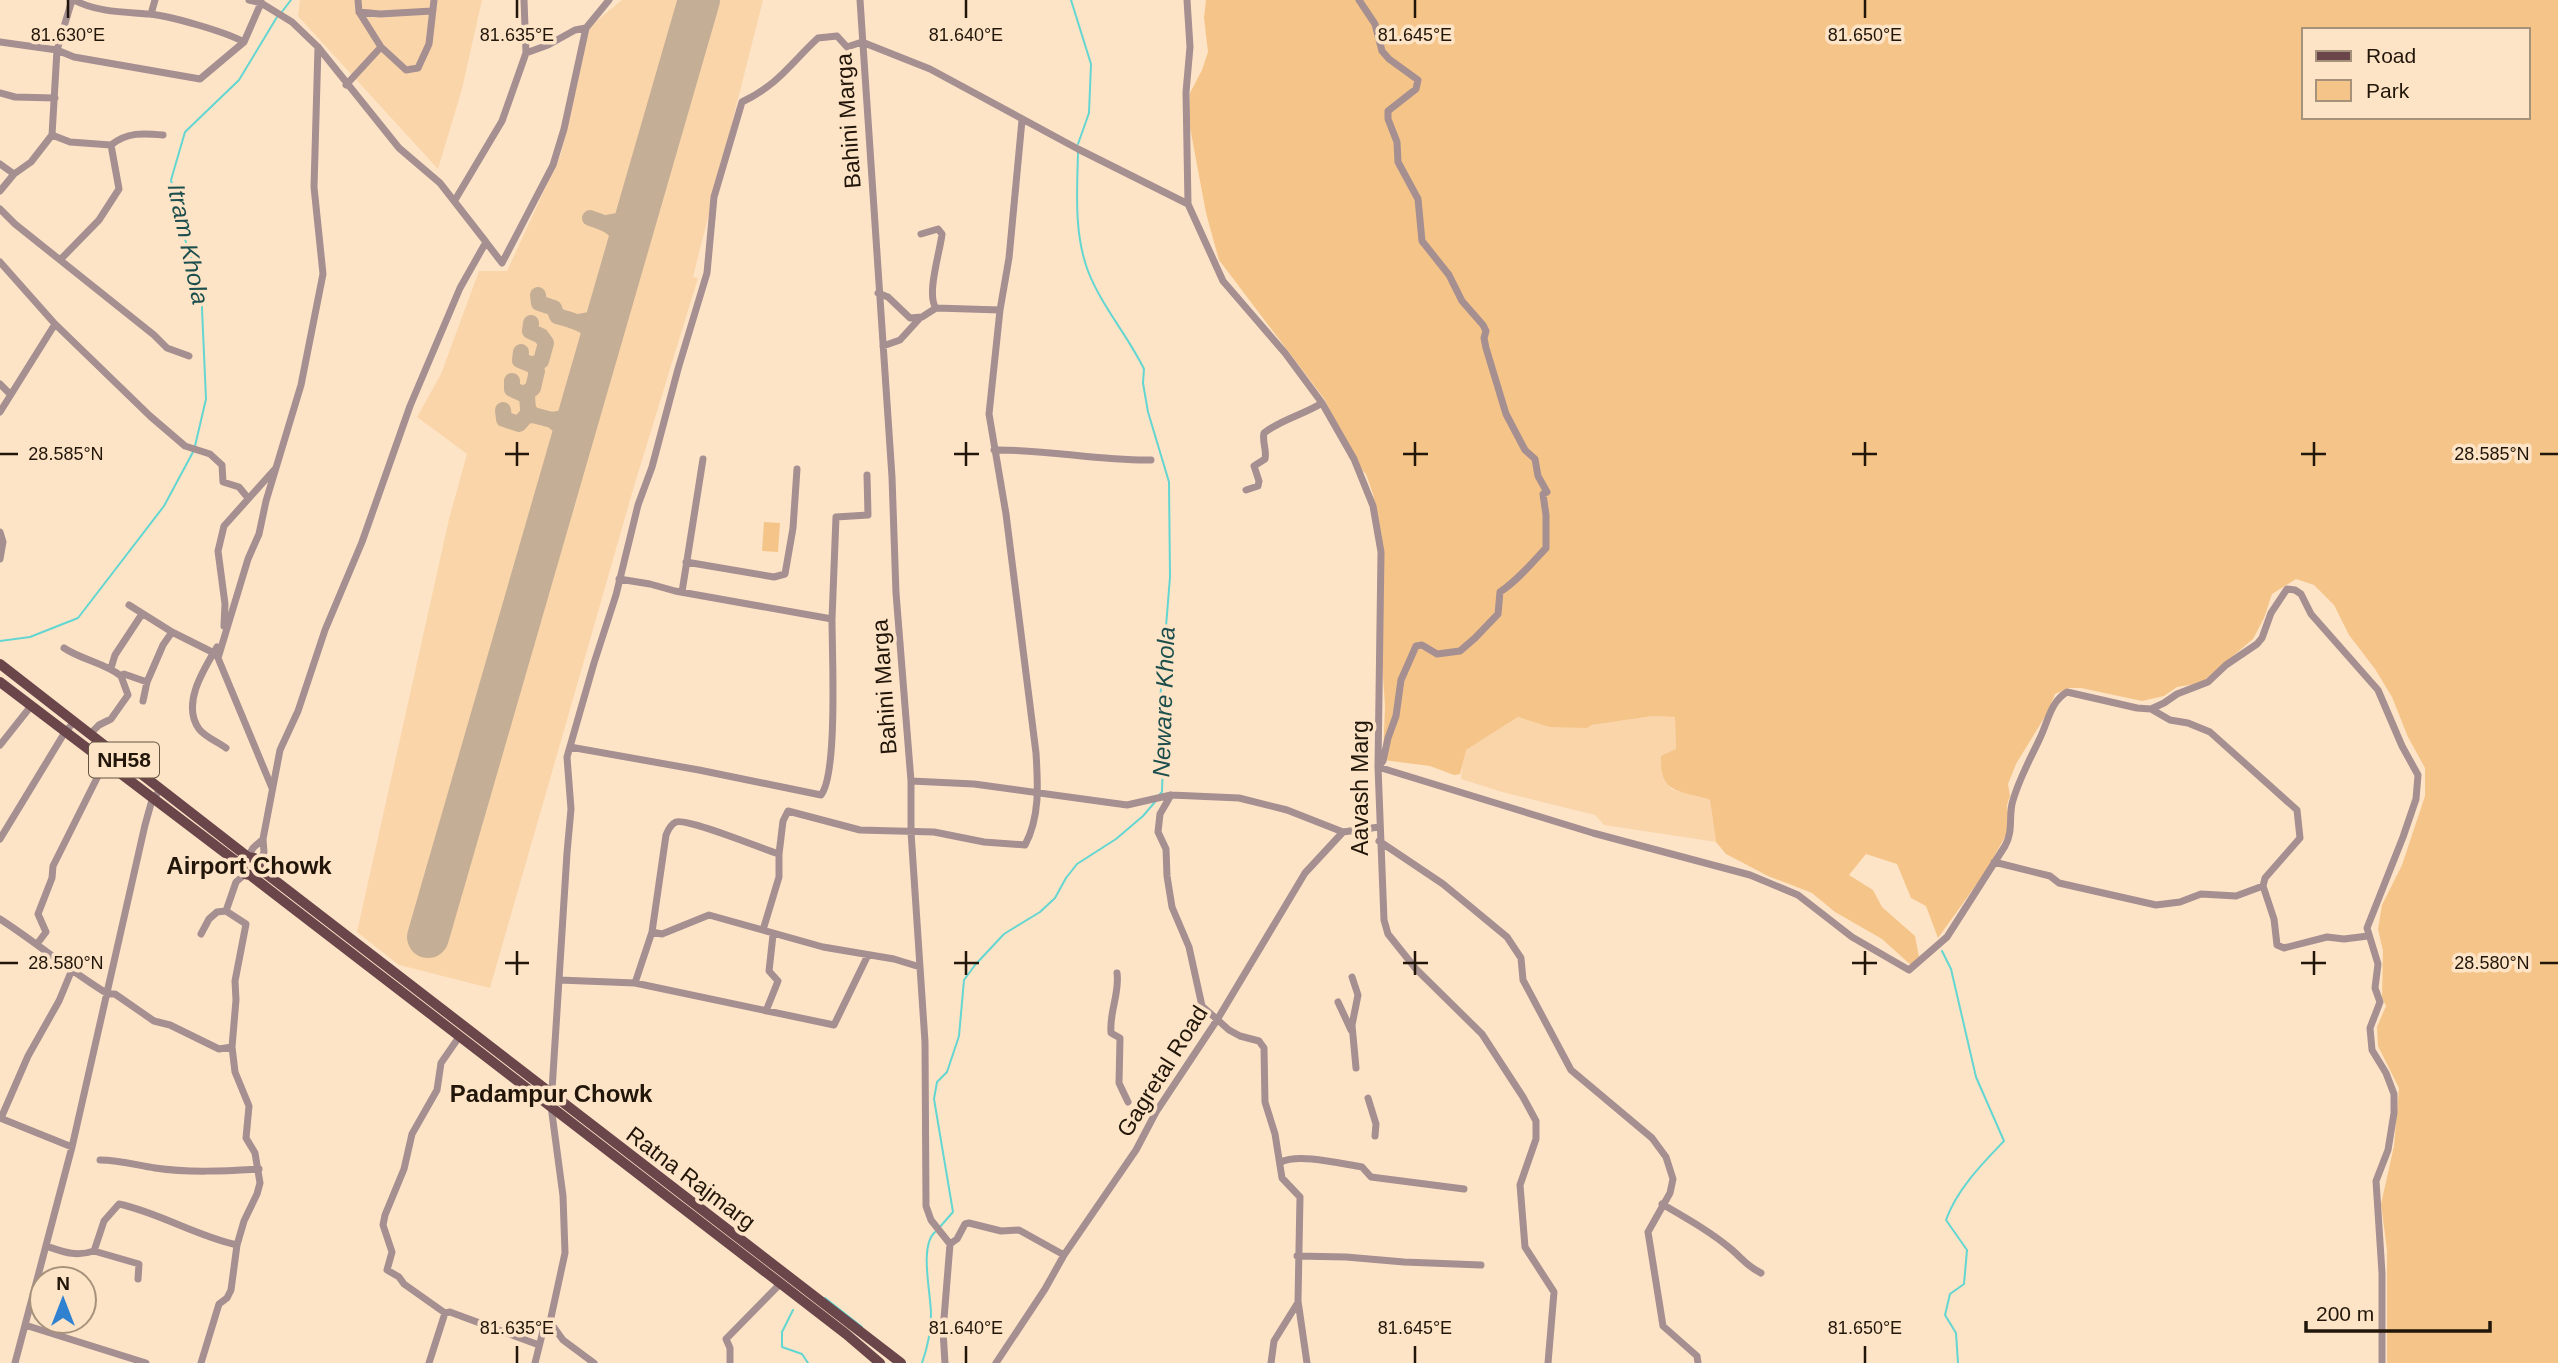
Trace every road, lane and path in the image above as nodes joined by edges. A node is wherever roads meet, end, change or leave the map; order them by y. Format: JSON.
{"nodes":[{"id":1,"x":73,"y":0,"type":"edge"},
{"id":2,"x":155,"y":0,"type":"edge"},
{"id":3,"x":249,"y":0,"type":"edge"},
{"id":4,"x":358,"y":0,"type":"edge"},
{"id":5,"x":434,"y":0,"type":"edge"},
{"id":6,"x":524,"y":0,"type":"edge"},
{"id":7,"x":608,"y":0,"type":"edge"},
{"id":8,"x":860,"y":0,"type":"edge"},
{"id":9,"x":1187,"y":0,"type":"edge"},
{"id":10,"x":1359,"y":0,"type":"edge"},
{"id":11,"x":261,"y":2,"type":"edge"},
{"id":12,"x":432,"y":11,"type":"junction"},
{"id":13,"x":359,"y":12,"type":"junction"},
{"id":14,"x":151,"y":14,"type":"junction"},
{"id":15,"x":586,"y":29,"type":"junction"},
{"id":16,"x":0,"y":42,"type":"edge"},
{"id":17,"x":244,"y":42,"type":"junction"},
{"id":18,"x":862,"y":42,"type":"junction"},
{"id":19,"x":318,"y":47,"type":"junction"},
{"id":20,"x":381,"y":47,"type":"junction"},
{"id":21,"x":57,"y":50,"type":"junction"},
{"id":22,"x":526,"y":53,"type":"junction"},
{"id":23,"x":346,"y":85,"type":"junction"},
{"id":24,"x":0,"y":93,"type":"edge"},
{"id":25,"x":55,"y":98,"type":"junction"},
{"id":26,"x":1022,"y":120,"type":"junction"},
{"id":27,"x":52,"y":135,"type":"junction"},
{"id":28,"x":163,"y":135,"type":"dead end"},
{"id":29,"x":111,"y":145,"type":"junction"},
{"id":30,"x":0,"y":164,"type":"edge"},
{"id":31,"x":13,"y":174,"type":"junction"},
{"id":32,"x":0,"y":191,"type":"edge"},
{"id":33,"x":455,"y":201,"type":"junction"},
{"id":34,"x":1188,"y":204,"type":"junction"},
{"id":35,"x":0,"y":209,"type":"edge"},
{"id":36,"x":921,"y":234,"type":"dead end"},
{"id":37,"x":486,"y":242,"type":"junction"},
{"id":38,"x":60,"y":260,"type":"junction"},
{"id":39,"x":0,"y":262,"type":"edge"},
{"id":40,"x":878,"y":293,"type":"junction"},
{"id":41,"x":936,"y":308,"type":"junction"},
{"id":42,"x":1000,"y":310,"type":"junction"},
{"id":43,"x":922,"y":317,"type":"junction"},
{"id":44,"x":55,"y":324,"type":"junction"},
{"id":45,"x":883,"y":346,"type":"junction"},
{"id":46,"x":189,"y":356,"type":"dead end"},
{"id":47,"x":0,"y":384,"type":"edge"},
{"id":48,"x":10,"y":394,"type":"junction"},
{"id":49,"x":1322,"y":403,"type":"junction"},
{"id":50,"x":0,"y":412,"type":"edge"},
{"id":51,"x":994,"y":450,"type":"junction"},
{"id":52,"x":703,"y":459,"type":"dead end"},
{"id":53,"x":1151,"y":460,"type":"dead end"},
{"id":54,"x":276,"y":468,"type":"junction"},
{"id":55,"x":797,"y":469,"type":"dead end"},
{"id":56,"x":867,"y":475,"type":"dead end"},
{"id":57,"x":1247,"y":490,"type":"dead end"},
{"id":58,"x":248,"y":498,"type":"junction"},
{"id":59,"x":0,"y":533,"type":"edge"},
{"id":60,"x":0,"y":559,"type":"edge"},
{"id":61,"x":686,"y":562,"type":"junction"},
{"id":62,"x":619,"y":579,"type":"junction"},
{"id":63,"x":682,"y":592,"type":"junction"},
{"id":64,"x":129,"y":605,"type":"dead end"},
{"id":65,"x":142,"y":614,"type":"junction"},
{"id":66,"x":832,"y":619,"type":"junction"},
{"id":67,"x":172,"y":632,"type":"junction"},
{"id":68,"x":64,"y":648,"type":"dead end"},
{"id":69,"x":214,"y":653,"type":"junction"},
{"id":70,"x":4,"y":667,"type":"edge"},
{"id":71,"x":111,"y":667,"type":"junction"},
{"id":72,"x":121,"y":676,"type":"junction"},
{"id":73,"x":0,"y":681,"type":"edge"},
{"id":74,"x":148,"y":682,"type":"junction"},
{"id":75,"x":144,"y":701,"type":"dead end"},
{"id":76,"x":31,"y":706,"type":"junction"},
{"id":77,"x":2151,"y":709,"type":"junction"},
{"id":78,"x":74,"y":722,"type":"junction"},
{"id":79,"x":65,"y":732,"type":"junction"},
{"id":80,"x":90,"y":734,"type":"junction"},
{"id":81,"x":0,"y":744,"type":"edge"},
{"id":82,"x":570,"y":747,"type":"junction"},
{"id":83,"x":226,"y":748,"type":"dead end"},
{"id":84,"x":105,"y":762,"type":"junction"},
{"id":85,"x":1378,"y":767,"type":"junction"},
{"id":86,"x":911,"y":781,"type":"junction"},
{"id":87,"x":272,"y":788,"type":"junction"},
{"id":88,"x":161,"y":789,"type":"junction"},
{"id":89,"x":1038,"y":792,"type":"junction"},
{"id":90,"x":1171,"y":795,"type":"junction"},
{"id":91,"x":152,"y":800,"type":"junction"},
{"id":92,"x":1379,"y":827,"type":"junction"},
{"id":93,"x":911,"y":832,"type":"junction"},
{"id":94,"x":1343,"y":832,"type":"junction"},
{"id":95,"x":0,"y":839,"type":"edge"},
{"id":96,"x":263,"y":839,"type":"junction"},
{"id":97,"x":1379,"y":841,"type":"junction"},
{"id":98,"x":779,"y":854,"type":"junction"},
{"id":99,"x":1994,"y":862,"type":"junction"},
{"id":100,"x":259,"y":866,"type":"junction"},
{"id":101,"x":246,"y":868,"type":"junction"},
{"id":102,"x":2263,"y":886,"type":"junction"},
{"id":103,"x":226,"y":911,"type":"junction"},
{"id":104,"x":0,"y":919,"type":"edge"},
{"id":105,"x":763,"y":930,"type":"junction"},
{"id":106,"x":652,"y":932,"type":"junction"},
{"id":107,"x":201,"y":934,"type":"dead end"},
{"id":108,"x":773,"y":934,"type":"junction"},
{"id":109,"x":2368,"y":936,"type":"junction"},
{"id":110,"x":37,"y":944,"type":"junction"},
{"id":111,"x":868,"y":955,"type":"junction"},
{"id":112,"x":920,"y":967,"type":"junction"},
{"id":113,"x":71,"y":972,"type":"junction"},
{"id":114,"x":1117,"y":973,"type":"dead end"},
{"id":115,"x":1352,"y":977,"type":"dead end"},
{"id":116,"x":559,"y":980,"type":"junction"},
{"id":117,"x":635,"y":983,"type":"junction"},
{"id":118,"x":108,"y":994,"type":"junction"},
{"id":119,"x":1338,"y":1002,"type":"dead end"},
{"id":120,"x":766,"y":1011,"type":"junction"},
{"id":121,"x":1217,"y":1020,"type":"junction"},
{"id":122,"x":1352,"y":1033,"type":"junction"},
{"id":123,"x":459,"y":1037,"type":"junction"},
{"id":124,"x":232,"y":1047,"type":"junction"},
{"id":125,"x":1356,"y":1068,"type":"dead end"},
{"id":126,"x":551,"y":1094,"type":"junction"},
{"id":127,"x":1368,"y":1098,"type":"dead end"},
{"id":128,"x":1128,"y":1102,"type":"dead end"},
{"id":129,"x":551,"y":1106,"type":"junction"},
{"id":130,"x":1,"y":1118,"type":"edge"},
{"id":131,"x":1375,"y":1136,"type":"dead end"},
{"id":132,"x":72,"y":1147,"type":"junction"},
{"id":133,"x":100,"y":1160,"type":"dead end"},
{"id":134,"x":1281,"y":1162,"type":"junction"},
{"id":135,"x":259,"y":1169,"type":"junction"},
{"id":136,"x":1464,"y":1189,"type":"dead end"},
{"id":137,"x":1662,"y":1204,"type":"junction"},
{"id":138,"x":950,"y":1244,"type":"junction"},
{"id":139,"x":237,"y":1245,"type":"junction"},
{"id":140,"x":46,"y":1246,"type":"junction"},
{"id":141,"x":94,"y":1251,"type":"junction"},
{"id":142,"x":1064,"y":1255,"type":"junction"},
{"id":143,"x":1297,"y":1256,"type":"junction"},
{"id":144,"x":1481,"y":1265,"type":"dead end"},
{"id":145,"x":1761,"y":1273,"type":"dead end"},
{"id":146,"x":138,"y":1279,"type":"dead end"},
{"id":147,"x":779,"y":1285,"type":"junction"},
{"id":148,"x":1298,"y":1300,"type":"junction"},
{"id":149,"x":445,"y":1313,"type":"junction"},
{"id":150,"x":550,"y":1322,"type":"junction"},
{"id":151,"x":25,"y":1325,"type":"junction"},
{"id":152,"x":539,"y":1345,"type":"junction"},
{"id":153,"x":15,"y":1363,"type":"edge"},
{"id":154,"x":146,"y":1363,"type":"edge"},
{"id":155,"x":201,"y":1363,"type":"edge"},
{"id":156,"x":429,"y":1363,"type":"edge"},
{"id":157,"x":535,"y":1363,"type":"edge"},
{"id":158,"x":594,"y":1363,"type":"edge"},
{"id":159,"x":730,"y":1363,"type":"edge"},
{"id":160,"x":880,"y":1363,"type":"edge"},
{"id":161,"x":901,"y":1363,"type":"edge"},
{"id":162,"x":945,"y":1363,"type":"edge"},
{"id":163,"x":996,"y":1363,"type":"edge"},
{"id":164,"x":1271,"y":1363,"type":"edge"},
{"id":165,"x":1307,"y":1363,"type":"edge"},
{"id":166,"x":1548,"y":1363,"type":"edge"},
{"id":167,"x":1698,"y":1363,"type":"edge"},
{"id":168,"x":2382,"y":1363,"type":"edge"}],
"edges":[{"from":1,"to":14,"type":"street"},
{"from":1,"to":21,"type":"street"},
{"from":2,"to":14,"type":"street"},
{"from":3,"to":11,"type":"street"},
{"from":4,"to":13,"type":"street"},
{"from":5,"to":12,"type":"street"},
{"from":6,"to":22,"type":"street"},
{"from":7,"to":15,"type":"street"},
{"from":8,"to":18,"type":"street","name":"Bahini Marga"},
{"from":9,"to":34,"type":"street"},
{"from":10,"to":85,"type":"street"},
{"from":11,"to":17,"type":"street"},
{"from":11,"to":19,"type":"street"},
{"from":12,"to":13,"type":"street"},
{"from":12,"to":20,"type":"street"},
{"from":13,"to":20,"type":"street"},
{"from":14,"to":17,"type":"street"},
{"from":15,"to":22,"type":"street"},
{"from":15,"to":37,"type":"street"},
{"from":16,"to":21,"type":"street"},
{"from":17,"to":21,"type":"street"},
{"from":18,"to":26,"type":"street"},
{"from":18,"to":40,"type":"street","name":"Bahini Marga"},
{"from":18,"to":62,"type":"street"},
{"from":19,"to":23,"type":"street"},
{"from":19,"to":54,"type":"street"},
{"from":20,"to":23,"type":"street"},
{"from":21,"to":25,"type":"street"},
{"from":22,"to":33,"type":"street"},
{"from":23,"to":33,"type":"street"},
{"from":24,"to":25,"type":"street"},
{"from":25,"to":27,"type":"street"},
{"from":26,"to":34,"type":"street"},
{"from":26,"to":42,"type":"street"},
{"from":27,"to":29,"type":"street"},
{"from":27,"to":31,"type":"street"},
{"from":28,"to":29,"type":"street"},
{"from":29,"to":38,"type":"street"},
{"from":30,"to":31,"type":"street"},
{"from":31,"to":32,"type":"street"},
{"from":33,"to":37,"type":"street"},
{"from":34,"to":49,"type":"street","name":"Aavash Marg"},
{"from":35,"to":38,"type":"street"},
{"from":36,"to":41,"type":"street"},
{"from":37,"to":87,"type":"street"},
{"from":38,"to":46,"type":"street"},
{"from":39,"to":44,"type":"street"},
{"from":40,"to":43,"type":"street"},
{"from":40,"to":45,"type":"street","name":"Bahini Marga"},
{"from":41,"to":42,"type":"street"},
{"from":41,"to":43,"type":"street"},
{"from":42,"to":51,"type":"street"},
{"from":43,"to":45,"type":"street"},
{"from":44,"to":48,"type":"street"},
{"from":44,"to":58,"type":"street"},
{"from":45,"to":86,"type":"street","name":"Bahini Marga"},
{"from":47,"to":48,"type":"street"},
{"from":48,"to":50,"type":"street"},
{"from":49,"to":57,"type":"street"},
{"from":49,"to":85,"type":"street","name":"Aavash Marg"},
{"from":51,"to":53,"type":"street"},
{"from":51,"to":89,"type":"street"},
{"from":52,"to":61,"type":"street"},
{"from":54,"to":58,"type":"street"},
{"from":54,"to":87,"type":"street"},
{"from":55,"to":61,"type":"street"},
{"from":56,"to":66,"type":"street"},
{"from":58,"to":69,"type":"street"},
{"from":59,"to":60,"type":"street"},
{"from":61,"to":63,"type":"street"},
{"from":62,"to":63,"type":"street"},
{"from":62,"to":82,"type":"street"},
{"from":63,"to":66,"type":"street"},
{"from":64,"to":65,"type":"street"},
{"from":65,"to":67,"type":"street"},
{"from":65,"to":71,"type":"street"},
{"from":66,"to":82,"type":"street"},
{"from":67,"to":69,"type":"street"},
{"from":67,"to":74,"type":"street"},
{"from":68,"to":71,"type":"street"},
{"from":69,"to":83,"type":"street"},
{"from":70,"to":73,"type":"main road"},
{"from":70,"to":78,"type":"main road","name":"Ratna Rajmarg","number":"NH58"},
{"from":71,"to":72,"type":"street"},
{"from":72,"to":74,"type":"street"},
{"from":72,"to":80,"type":"street"},
{"from":73,"to":76,"type":"main road","name":"Ratna Rajmarg","number":"NH58"},
{"from":74,"to":75,"type":"street"},
{"from":76,"to":79,"type":"main road","name":"Ratna Rajmarg","number":"NH58"},
{"from":76,"to":81,"type":"street"},
{"from":77,"to":99,"type":"street"},
{"from":77,"to":102,"type":"street"},
{"from":77,"to":109,"type":"street"},
{"from":78,"to":79,"type":"street"},
{"from":78,"to":80,"type":"main road","name":"Ratna Rajmarg","number":"NH58"},
{"from":79,"to":84,"type":"main road","name":"Ratna Rajmarg","number":"NH58"},
{"from":79,"to":95,"type":"street"},
{"from":80,"to":88,"type":"main road","name":"Ratna Rajmarg","number":"NH58"},
{"from":82,"to":116,"type":"street"},
{"from":84,"to":91,"type":"main road","name":"Ratna Rajmarg","number":"NH58"},
{"from":84,"to":110,"type":"street"},
{"from":85,"to":92,"type":"street","name":"Aavash Marg"},
{"from":85,"to":99,"type":"street"},
{"from":86,"to":89,"type":"street"},
{"from":86,"to":93,"type":"street","name":"Bahini Marga"},
{"from":87,"to":96,"type":"street"},
{"from":88,"to":91,"type":"street"},
{"from":88,"to":101,"type":"main road","name":"Ratna Rajmarg","number":"NH58"},
{"from":89,"to":90,"type":"street"},
{"from":89,"to":93,"type":"street"},
{"from":90,"to":94,"type":"street"},
{"from":90,"to":121,"type":"street"},
{"from":91,"to":101,"type":"main road","name":"Ratna Rajmarg","number":"NH58"},
{"from":91,"to":118,"type":"street"},
{"from":92,"to":94,"type":"street"},
{"from":92,"to":97,"type":"street","name":"Aavash Marg"},
{"from":93,"to":98,"type":"street"},
{"from":93,"to":112,"type":"street","name":"Bahini Marga"},
{"from":94,"to":121,"type":"street","name":"Gagretal Road"},
{"from":96,"to":100,"type":"street"},
{"from":96,"to":101,"type":"street"},
{"from":97,"to":137,"type":"street"},
{"from":97,"to":166,"type":"street","name":"Aavash Marg"},
{"from":98,"to":105,"type":"street"},
{"from":98,"to":106,"type":"street"},
{"from":99,"to":102,"type":"street"},
{"from":100,"to":101,"type":"main road"},
{"from":100,"to":101,"type":"main road","name":"Ratna Rajmarg","number":"NH58"},
{"from":100,"to":126,"type":"main road","name":"Ratna Rajmarg","number":"NH58"},
{"from":101,"to":103,"type":"street"},
{"from":101,"to":123,"type":"main road","name":"Ratna Rajmarg","number":"NH58"},
{"from":102,"to":109,"type":"street"},
{"from":103,"to":107,"type":"street"},
{"from":103,"to":124,"type":"street"},
{"from":104,"to":110,"type":"street"},
{"from":105,"to":106,"type":"street"},
{"from":105,"to":108,"type":"street"},
{"from":106,"to":117,"type":"street"},
{"from":108,"to":111,"type":"street"},
{"from":108,"to":120,"type":"street"},
{"from":109,"to":168,"type":"street"},
{"from":110,"to":113,"type":"street"},
{"from":111,"to":112,"type":"street"},
{"from":111,"to":120,"type":"street"},
{"from":112,"to":138,"type":"street","name":"Bahini Marga"},
{"from":113,"to":118,"type":"street"},
{"from":113,"to":130,"type":"street"},
{"from":114,"to":128,"type":"street"},
{"from":115,"to":122,"type":"street"},
{"from":116,"to":117,"type":"street"},
{"from":116,"to":126,"type":"street"},
{"from":117,"to":120,"type":"street"},
{"from":118,"to":124,"type":"street"},
{"from":118,"to":132,"type":"street"},
{"from":119,"to":122,"type":"street"},
{"from":121,"to":134,"type":"street"},
{"from":121,"to":142,"type":"street","name":"Gagretal Road"},
{"from":122,"to":125,"type":"street"},
{"from":123,"to":129,"type":"main road","name":"Ratna Rajmarg","number":"NH58"},
{"from":123,"to":149,"type":"street"},
{"from":124,"to":135,"type":"street"},
{"from":126,"to":129,"type":"street"},
{"from":126,"to":161,"type":"main road","name":"Ratna Rajmarg","number":"NH58"},
{"from":127,"to":131,"type":"street"},
{"from":129,"to":147,"type":"main road","name":"Ratna Rajmarg","number":"NH58"},
{"from":129,"to":150,"type":"street"},
{"from":130,"to":132,"type":"street"},
{"from":132,"to":140,"type":"street"},
{"from":133,"to":135,"type":"street"},
{"from":134,"to":136,"type":"street"},
{"from":134,"to":143,"type":"street"},
{"from":135,"to":139,"type":"street"},
{"from":137,"to":145,"type":"street"},
{"from":137,"to":167,"type":"street"},
{"from":138,"to":142,"type":"street"},
{"from":138,"to":162,"type":"street"},
{"from":139,"to":141,"type":"street"},
{"from":139,"to":155,"type":"street"},
{"from":140,"to":141,"type":"street"},
{"from":140,"to":151,"type":"street"},
{"from":141,"to":146,"type":"street"},
{"from":142,"to":163,"type":"street","name":"Gagretal Road"},
{"from":143,"to":144,"type":"street"},
{"from":143,"to":148,"type":"street"},
{"from":147,"to":159,"type":"street"},
{"from":147,"to":160,"type":"main road","name":"Ratna Rajmarg","number":"NH58"},
{"from":148,"to":164,"type":"street"},
{"from":148,"to":165,"type":"street"},
{"from":149,"to":152,"type":"street"},
{"from":149,"to":156,"type":"street"},
{"from":150,"to":152,"type":"street"},
{"from":150,"to":158,"type":"street"},
{"from":151,"to":153,"type":"street"},
{"from":151,"to":154,"type":"street"},
{"from":152,"to":157,"type":"street"}]}
